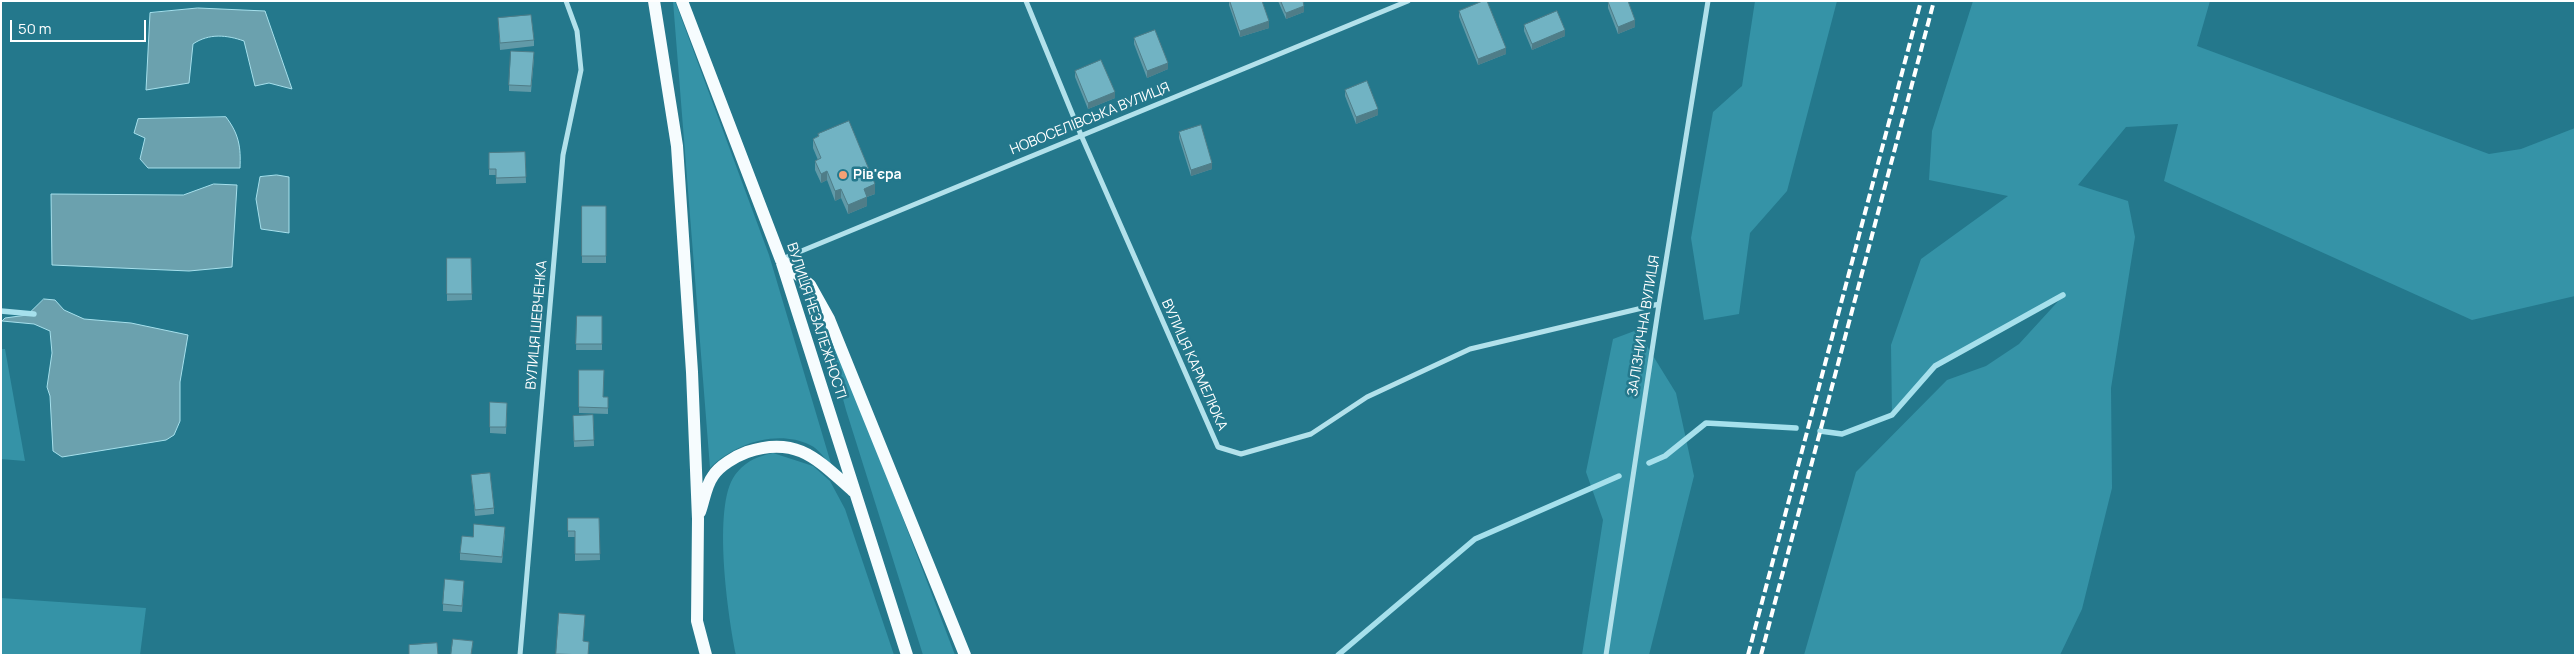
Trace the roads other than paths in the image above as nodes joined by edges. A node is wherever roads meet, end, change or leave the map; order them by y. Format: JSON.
{"nodes":[{"id":1,"x":566,"y":1,"type":"edge"},
{"id":2,"x":654,"y":1,"type":"edge"},
{"id":3,"x":682,"y":1,"type":"edge"},
{"id":4,"x":1026,"y":1,"type":"edge"},
{"id":5,"x":1408,"y":1,"type":"edge"},
{"id":6,"x":1708,"y":1,"type":"edge"},
{"id":7,"x":1081,"y":135,"type":"junction"},
{"id":8,"x":781,"y":260,"type":"junction"},
{"id":9,"x":1659,"y":304,"type":"junction"},
{"id":10,"x":854,"y":492,"type":"junction"},
{"id":11,"x":698,"y":519,"type":"junction"},
{"id":12,"x":520,"y":655,"type":"edge"},
{"id":13,"x":706,"y":655,"type":"edge"},
{"id":14,"x":907,"y":655,"type":"edge"},
{"id":15,"x":965,"y":655,"type":"edge"},
{"id":16,"x":1606,"y":655,"type":"edge"}],
"edges":[{"from":1,"to":12,"type":"street","name":"ВУЛИЦЯ ШЕВЧЕНКА"},
{"from":2,"to":11,"type":"main road"},
{"from":3,"to":8,"type":"main road","name":"ВУЛИЦЯ НЕЗАЛЕЖНОСТІ"},
{"from":4,"to":7,"type":"street","name":"ВУЛИЦЯ КАРМЕЛЮКА"},
{"from":5,"to":7,"type":"street","name":"НОВОСЕЛІВСЬКА ВУЛИЦЯ"},
{"from":6,"to":9,"type":"street","name":"ЗАЛІЗНИЧНА ВУЛИЦЯ"},
{"from":7,"to":8,"type":"street","name":"НОВОСЕЛІВСЬКА ВУЛИЦЯ"},
{"from":7,"to":9,"type":"street","name":"ВУЛИЦЯ КАРМЕЛЮКА"},
{"from":8,"to":10,"type":"main road","name":"ВУЛИЦЯ НЕЗАЛЕЖНОСТІ"},
{"from":8,"to":15,"type":"main road"},
{"from":9,"to":16,"type":"street","name":"ЗАЛІЗНИЧНА ВУЛИЦЯ"},
{"from":10,"to":11,"type":"main road"},
{"from":10,"to":14,"type":"main road","name":"ВУЛИЦЯ НЕЗАЛЕЖНОСТІ"},
{"from":11,"to":13,"type":"main road"}]}
